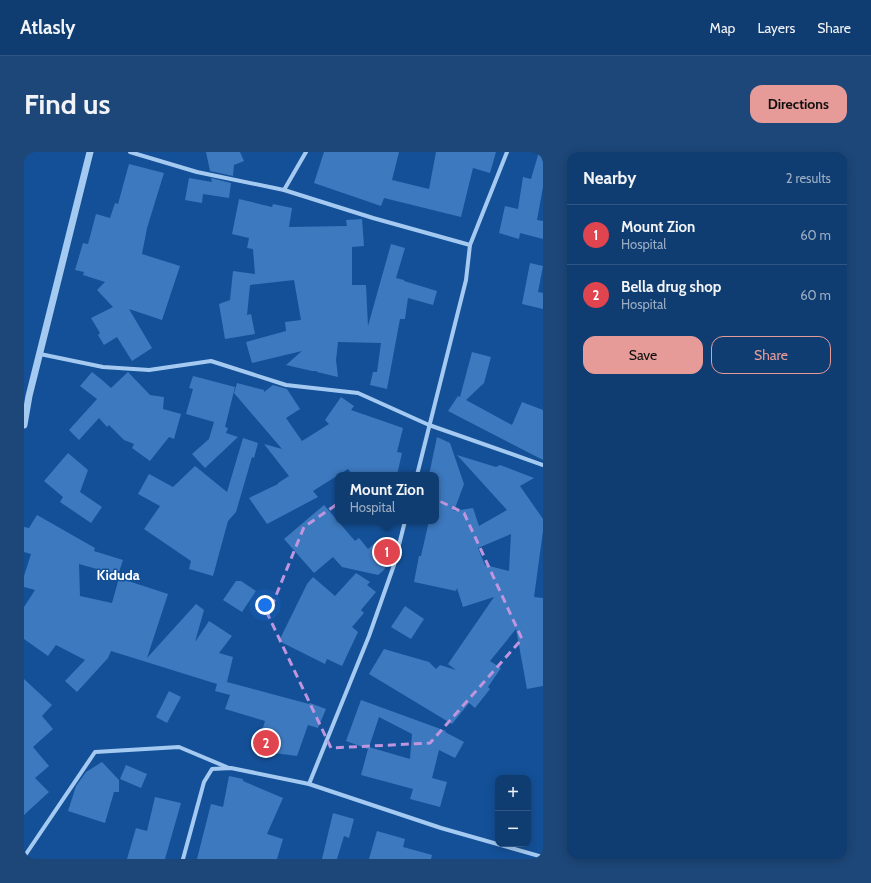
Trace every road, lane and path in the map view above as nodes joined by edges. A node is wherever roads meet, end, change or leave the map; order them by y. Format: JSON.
{"nodes":[{"id":1,"x":90,"y":152,"type":"edge"},
{"id":2,"x":130,"y":152,"type":"edge"},
{"id":3,"x":306,"y":152,"type":"edge"},
{"id":4,"x":507,"y":152,"type":"edge"},
{"id":5,"x":284,"y":190,"type":"junction"},
{"id":6,"x":470,"y":245,"type":"junction"},
{"id":7,"x":40,"y":354,"type":"junction"},
{"id":8,"x":24,"y":425,"type":"edge"},
{"id":9,"x":429,"y":425,"type":"junction"},
{"id":10,"x":543,"y":465,"type":"edge"},
{"id":11,"x":417,"y":472,"type":"edge"},
{"id":12,"x":404,"y":524,"type":"edge"},
{"id":13,"x":231,"y":768,"type":"junction"},
{"id":14,"x":309,"y":784,"type":"junction"},
{"id":15,"x":24,"y":857,"type":"edge"},
{"id":16,"x":543,"y":857,"type":"edge"},
{"id":17,"x":183,"y":859,"type":"edge"}],
"edges":[{"from":1,"to":7,"type":"street"},
{"from":2,"to":5,"type":"street"},
{"from":3,"to":5,"type":"street"},
{"from":4,"to":6,"type":"street"},
{"from":5,"to":6,"type":"street"},
{"from":6,"to":9,"type":"street"},
{"from":7,"to":8,"type":"street"},
{"from":7,"to":9,"type":"street"},
{"from":9,"to":10,"type":"street"},
{"from":9,"to":11,"type":"street"},
{"from":12,"to":14,"type":"street"},
{"from":13,"to":14,"type":"street"},
{"from":13,"to":15,"type":"street"},
{"from":13,"to":17,"type":"street"},
{"from":14,"to":16,"type":"street"}]}
